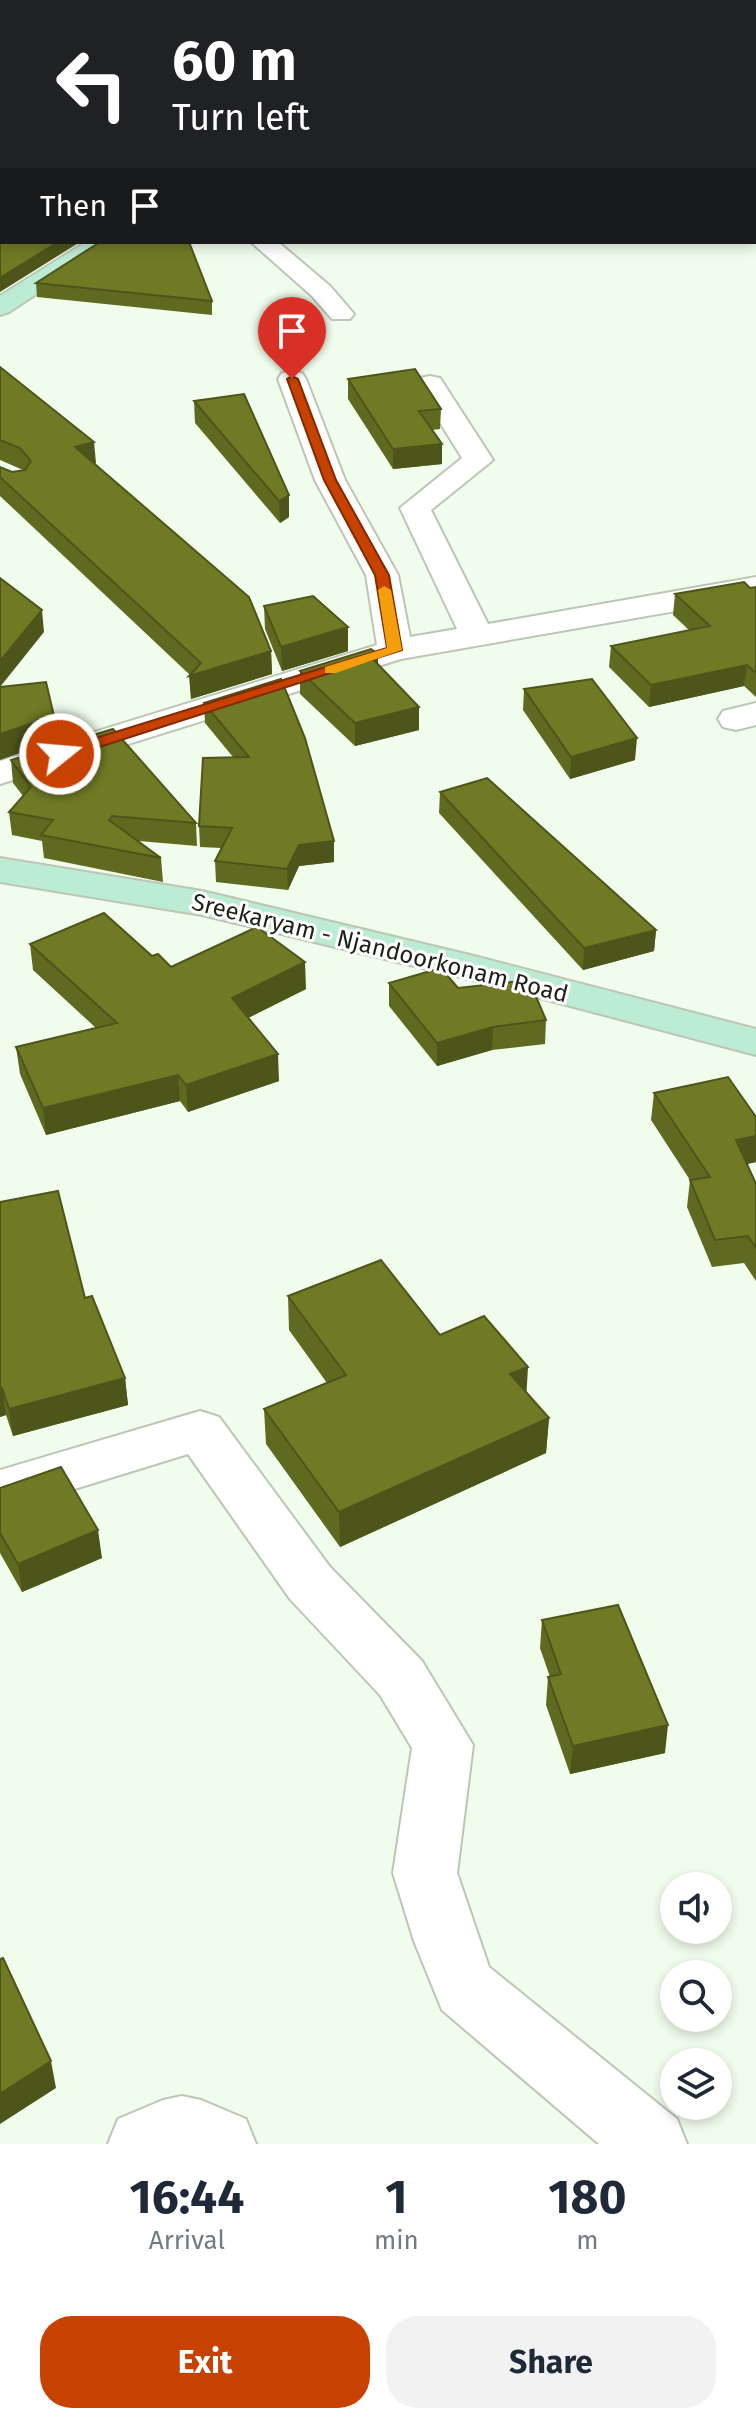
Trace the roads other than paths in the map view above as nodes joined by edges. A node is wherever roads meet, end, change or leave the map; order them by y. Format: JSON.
{"nodes":[{"id":1,"x":100,"y":244,"type":"edge"},
{"id":2,"x":265,"y":244,"type":"edge"},
{"id":3,"x":0,"y":307,"type":"edge"},
{"id":4,"x":341,"y":314,"type":"dead end"},
{"id":5,"x":292,"y":379,"type":"dead end"},
{"id":6,"x":430,"y":384,"type":"dead end"},
{"id":7,"x":756,"y":587,"type":"edge"},
{"id":8,"x":477,"y":636,"type":"junction"},
{"id":9,"x":395,"y":650,"type":"junction"},
{"id":10,"x":0,"y":773,"type":"edge"},
{"id":11,"x":0,"y":870,"type":"edge"},
{"id":12,"x":756,"y":1042,"type":"edge"},
{"id":13,"x":0,"y":1491,"type":"edge"},
{"id":14,"x":143,"y":2144,"type":"edge"},
{"id":15,"x":221,"y":2144,"type":"edge"},
{"id":16,"x":652,"y":2144,"type":"edge"}],
"edges":[{"from":1,"to":3,"type":"main road"},
{"from":2,"to":4,"type":"street"},
{"from":5,"to":9,"type":"street"},
{"from":6,"to":8,"type":"street"},
{"from":7,"to":8,"type":"street"},
{"from":8,"to":9,"type":"street"},
{"from":9,"to":10,"type":"street"},
{"from":11,"to":12,"type":"main road","name":"Sreekaryam - Njandoorkonam Road"},
{"from":13,"to":16,"type":"street"},
{"from":14,"to":15,"type":"street"}]}
